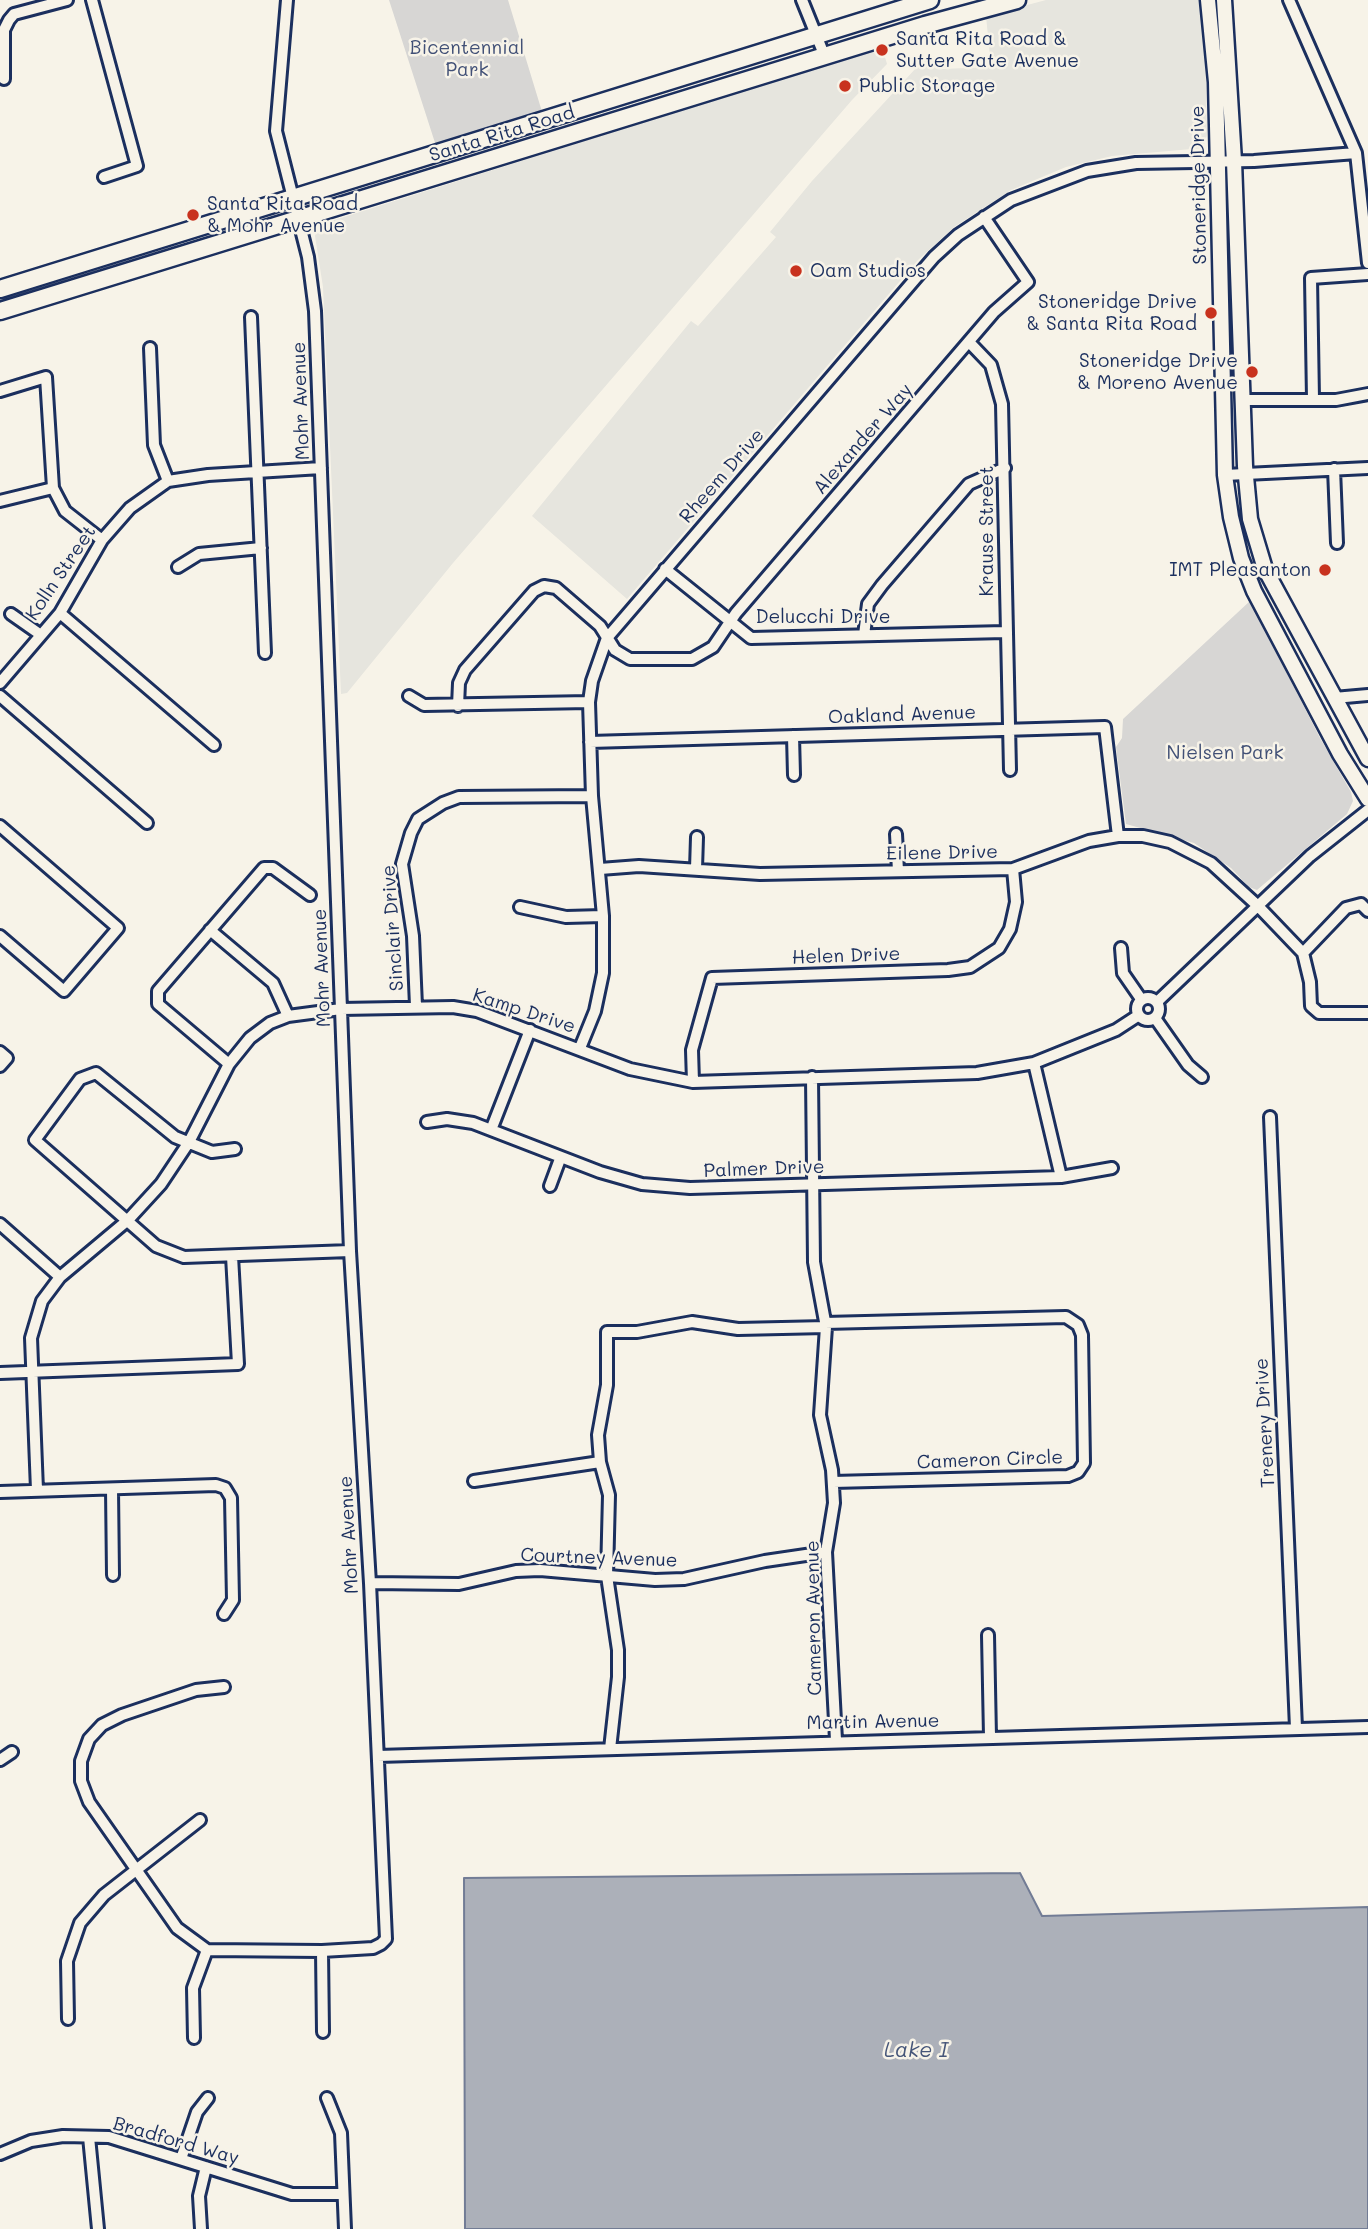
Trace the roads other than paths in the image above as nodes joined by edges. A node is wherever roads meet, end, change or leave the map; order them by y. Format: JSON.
{"nodes":[{"id":1,"x":67,"y":0,"type":"edge"},
{"id":2,"x":92,"y":0,"type":"edge"},
{"id":3,"x":286,"y":0,"type":"edge"},
{"id":4,"x":802,"y":0,"type":"edge"},
{"id":5,"x":930,"y":0,"type":"edge"},
{"id":6,"x":1017,"y":0,"type":"edge"},
{"id":7,"x":1208,"y":0,"type":"edge"},
{"id":8,"x":1224,"y":0,"type":"edge"},
{"id":9,"x":1289,"y":0,"type":"edge"},
{"id":10,"x":816,"y":35,"type":"junction"},
{"id":11,"x":825,"y":57,"type":"junction"},
{"id":12,"x":4,"y":79,"type":"dead end"},
{"id":13,"x":1356,"y":153,"type":"junction"},
{"id":14,"x":1234,"y":161,"type":"junction"},
{"id":15,"x":1219,"y":162,"type":"junction"},
{"id":16,"x":104,"y":177,"type":"dead end"},
{"id":17,"x":292,"y":198,"type":"junction"},
{"id":18,"x":984,"y":217,"type":"junction"},
{"id":19,"x":298,"y":220,"type":"junction"},
{"id":20,"x":1368,"y":263,"type":"edge"},
{"id":21,"x":1368,"y":274,"type":"edge"},
{"id":22,"x":40,"y":276,"type":"junction"},
{"id":23,"x":0,"y":289,"type":"edge"},
{"id":24,"x":47,"y":295,"type":"junction"},
{"id":25,"x":0,"y":311,"type":"edge"},
{"id":26,"x":251,"y":317,"type":"dead end"},
{"id":27,"x":969,"y":342,"type":"junction"},
{"id":28,"x":149,"y":348,"type":"dead end"},
{"id":29,"x":0,"y":391,"type":"edge"},
{"id":30,"x":1368,"y":394,"type":"edge"},
{"id":31,"x":1313,"y":399,"type":"junction"},
{"id":32,"x":1243,"y":400,"type":"junction"},
{"id":33,"x":321,"y":468,"type":"junction"},
{"id":34,"x":1004,"y":468,"type":"junction"},
{"id":35,"x":1368,"y":468,"type":"edge"},
{"id":36,"x":1334,"y":469,"type":"junction"},
{"id":37,"x":258,"y":471,"type":"junction"},
{"id":38,"x":1246,"y":474,"type":"junction"},
{"id":39,"x":1225,"y":475,"type":"junction"},
{"id":40,"x":168,"y":481,"type":"junction"},
{"id":41,"x":54,"y":488,"type":"junction"},
{"id":42,"x":0,"y":502,"type":"edge"},
{"id":43,"x":102,"y":540,"type":"junction"},
{"id":44,"x":1336,"y":543,"type":"dead end"},
{"id":45,"x":261,"y":548,"type":"junction"},
{"id":46,"x":178,"y":567,"type":"dead end"},
{"id":47,"x":664,"y":569,"type":"junction"},
{"id":48,"x":60,"y":613,"type":"junction"},
{"id":49,"x":11,"y":614,"type":"dead end"},
{"id":50,"x":729,"y":624,"type":"junction"},
{"id":51,"x":1006,"y":632,"type":"junction"},
{"id":52,"x":41,"y":635,"type":"junction"},
{"id":53,"x":864,"y":635,"type":"junction"},
{"id":54,"x":607,"y":638,"type":"junction"},
{"id":55,"x":265,"y":653,"type":"dead end"},
{"id":56,"x":0,"y":684,"type":"edge"},
{"id":57,"x":1368,"y":695,"type":"edge"},
{"id":58,"x":0,"y":696,"type":"edge"},
{"id":59,"x":409,"y":696,"type":"dead end"},
{"id":60,"x":1335,"y":698,"type":"junction"},
{"id":61,"x":589,"y":702,"type":"junction"},
{"id":62,"x":458,"y":705,"type":"junction"},
{"id":63,"x":1011,"y":730,"type":"junction"},
{"id":64,"x":793,"y":736,"type":"junction"},
{"id":65,"x":590,"y":742,"type":"junction"},
{"id":66,"x":214,"y":745,"type":"dead end"},
{"id":67,"x":1368,"y":759,"type":"edge"},
{"id":68,"x":1010,"y":770,"type":"dead end"},
{"id":69,"x":794,"y":775,"type":"dead end"},
{"id":70,"x":592,"y":796,"type":"junction"},
{"id":71,"x":1368,"y":799,"type":"edge"},
{"id":72,"x":1368,"y":810,"type":"edge"},
{"id":73,"x":147,"y":823,"type":"dead end"},
{"id":74,"x":0,"y":826,"type":"edge"},
{"id":75,"x":896,"y":834,"type":"dead end"},
{"id":76,"x":1118,"y":836,"type":"junction"},
{"id":77,"x":697,"y":837,"type":"dead end"},
{"id":78,"x":600,"y":869,"type":"junction"},
{"id":79,"x":696,"y":869,"type":"junction"},
{"id":80,"x":1013,"y":869,"type":"junction"},
{"id":81,"x":898,"y":871,"type":"junction"},
{"id":82,"x":310,"y":895,"type":"dead end"},
{"id":83,"x":1258,"y":906,"type":"junction"},
{"id":84,"x":520,"y":907,"type":"dead end"},
{"id":85,"x":1368,"y":911,"type":"edge"},
{"id":86,"x":603,"y":916,"type":"junction"},
{"id":87,"x":209,"y":930,"type":"junction"},
{"id":88,"x":0,"y":936,"type":"edge"},
{"id":89,"x":1121,"y":948,"type":"dead end"},
{"id":90,"x":1303,"y":953,"type":"junction"},
{"id":91,"x":1142,"y":999,"type":"junction"},
{"id":92,"x":1157,"y":1002,"type":"junction"},
{"id":93,"x":416,"y":1006,"type":"junction"},
{"id":94,"x":341,"y":1009,"type":"junction"},
{"id":95,"x":1368,"y":1013,"type":"edge"},
{"id":96,"x":1139,"y":1015,"type":"junction"},
{"id":97,"x":288,"y":1016,"type":"junction"},
{"id":98,"x":1155,"y":1018,"type":"junction"},
{"id":99,"x":530,"y":1030,"type":"junction"},
{"id":100,"x":580,"y":1048,"type":"junction"},
{"id":101,"x":0,"y":1052,"type":"edge"},
{"id":102,"x":1034,"y":1063,"type":"junction"},
{"id":103,"x":229,"y":1065,"type":"junction"},
{"id":104,"x":0,"y":1066,"type":"edge"},
{"id":105,"x":812,"y":1077,"type":"junction"},
{"id":106,"x":1202,"y":1077,"type":"dead end"},
{"id":107,"x":693,"y":1082,"type":"junction"},
{"id":108,"x":1270,"y":1117,"type":"dead end"},
{"id":109,"x":427,"y":1122,"type":"dead end"},
{"id":110,"x":491,"y":1130,"type":"junction"},
{"id":111,"x":189,"y":1142,"type":"junction"},
{"id":112,"x":235,"y":1149,"type":"dead end"},
{"id":113,"x":561,"y":1159,"type":"junction"},
{"id":114,"x":1112,"y":1168,"type":"dead end"},
{"id":115,"x":1061,"y":1177,"type":"junction"},
{"id":116,"x":813,"y":1185,"type":"junction"},
{"id":117,"x":550,"y":1186,"type":"dead end"},
{"id":118,"x":128,"y":1220,"type":"junction"},
{"id":119,"x":0,"y":1224,"type":"edge"},
{"id":120,"x":349,"y":1251,"type":"junction"},
{"id":121,"x":232,"y":1256,"type":"junction"},
{"id":122,"x":60,"y":1277,"type":"junction"},
{"id":123,"x":825,"y":1325,"type":"junction"},
{"id":124,"x":0,"y":1373,"type":"edge"},
{"id":125,"x":31,"y":1373,"type":"junction"},
{"id":126,"x":600,"y":1462,"type":"junction"},
{"id":127,"x":474,"y":1481,"type":"dead end"},
{"id":128,"x":833,"y":1482,"type":"junction"},
{"id":129,"x":112,"y":1489,"type":"junction"},
{"id":130,"x":37,"y":1490,"type":"junction"},
{"id":131,"x":0,"y":1492,"type":"edge"},
{"id":132,"x":826,"y":1552,"type":"junction"},
{"id":133,"x":113,"y":1575,"type":"dead end"},
{"id":134,"x":607,"y":1576,"type":"junction"},
{"id":135,"x":370,"y":1583,"type":"junction"},
{"id":136,"x":225,"y":1614,"type":"dead end"},
{"id":137,"x":988,"y":1635,"type":"dead end"},
{"id":138,"x":224,"y":1687,"type":"dead end"},
{"id":139,"x":1368,"y":1727,"type":"edge"},
{"id":140,"x":1296,"y":1728,"type":"junction"},
{"id":141,"x":990,"y":1737,"type":"junction"},
{"id":142,"x":836,"y":1740,"type":"junction"},
{"id":143,"x":610,"y":1749,"type":"junction"},
{"id":144,"x":12,"y":1752,"type":"dead end"},
{"id":145,"x":378,"y":1756,"type":"junction"},
{"id":146,"x":0,"y":1760,"type":"edge"},
{"id":147,"x":201,"y":1820,"type":"dead end"},
{"id":148,"x":137,"y":1867,"type":"junction"},
{"id":149,"x":207,"y":1950,"type":"junction"},
{"id":150,"x":322,"y":1951,"type":"junction"},
{"id":151,"x":68,"y":2019,"type":"dead end"},
{"id":152,"x":323,"y":2032,"type":"dead end"},
{"id":153,"x":194,"y":2038,"type":"dead end"},
{"id":154,"x":208,"y":2098,"type":"dead end"},
{"id":155,"x":327,"y":2098,"type":"dead end"},
{"id":156,"x":89,"y":2137,"type":"junction"},
{"id":157,"x":0,"y":2154,"type":"edge"},
{"id":158,"x":181,"y":2159,"type":"junction"},
{"id":159,"x":206,"y":2167,"type":"junction"},
{"id":160,"x":342,"y":2194,"type":"junction"},
{"id":161,"x":98,"y":2229,"type":"edge"},
{"id":162,"x":201,"y":2229,"type":"edge"},
{"id":163,"x":345,"y":2229,"type":"edge"}],
"edges":[{"from":1,"to":12,"type":"street"},
{"from":2,"to":16,"type":"street"},
{"from":3,"to":17,"type":"street","name":"Mohr Avenue"},
{"from":4,"to":10,"type":"street"},
{"from":5,"to":10,"type":"main road","name":"Santa Rita Road"},
{"from":6,"to":11,"type":"main road","name":"Santa Rita Road"},
{"from":7,"to":15,"type":"main road","name":"Stoneridge Drive"},
{"from":8,"to":14,"type":"main road","name":"Stoneridge Drive"},
{"from":9,"to":13,"type":"street"},
{"from":10,"to":11,"type":"street"},
{"from":10,"to":17,"type":"main road","name":"Santa Rita Road"},
{"from":11,"to":19,"type":"main road","name":"Santa Rita Road"},
{"from":13,"to":14,"type":"street","name":"Rheem Drive"},
{"from":13,"to":20,"type":"street"},
{"from":14,"to":15,"type":"street","name":"Rheem Drive"},
{"from":14,"to":32,"type":"main road","name":"Stoneridge Drive"},
{"from":15,"to":18,"type":"street","name":"Rheem Drive"},
{"from":15,"to":39,"type":"main road","name":"Stoneridge Drive"},
{"from":17,"to":19,"type":"street","name":"Mohr Avenue"},
{"from":17,"to":22,"type":"main road","name":"Santa Rita Road"},
{"from":18,"to":27,"type":"street","name":"Alexander Way"},
{"from":18,"to":47,"type":"street","name":"Rheem Drive"},
{"from":19,"to":24,"type":"main road","name":"Santa Rita Road"},
{"from":19,"to":33,"type":"street","name":"Mohr Avenue"},
{"from":21,"to":31,"type":"street"},
{"from":22,"to":23,"type":"main road","name":"Santa Rita Road"},
{"from":22,"to":24,"type":"main road"},
{"from":24,"to":25,"type":"main road","name":"Santa Rita Road"},
{"from":26,"to":37,"type":"street"},
{"from":27,"to":34,"type":"street","name":"Krause Street"},
{"from":27,"to":50,"type":"street","name":"Alexander Way"},
{"from":28,"to":40,"type":"street"},
{"from":29,"to":41,"type":"street"},
{"from":30,"to":31,"type":"street"},
{"from":31,"to":32,"type":"street"},
{"from":32,"to":38,"type":"main road","name":"Stoneridge Drive"},
{"from":33,"to":37,"type":"street","name":"Kolln Street"},
{"from":33,"to":94,"type":"street","name":"Mohr Avenue"},
{"from":34,"to":51,"type":"street","name":"Krause Street"},
{"from":34,"to":53,"type":"street"},
{"from":35,"to":36,"type":"street"},
{"from":36,"to":38,"type":"street"},
{"from":36,"to":44,"type":"street"},
{"from":37,"to":40,"type":"street","name":"Kolln Street"},
{"from":37,"to":45,"type":"street"},
{"from":38,"to":39,"type":"street"},
{"from":38,"to":60,"type":"main road","name":"Stoneridge Drive"},
{"from":39,"to":71,"type":"main road","name":"Stoneridge Drive"},
{"from":40,"to":43,"type":"street","name":"Kolln Street"},
{"from":41,"to":42,"type":"street"},
{"from":41,"to":43,"type":"street"},
{"from":43,"to":48,"type":"street","name":"Kolln Street"},
{"from":45,"to":46,"type":"street"},
{"from":45,"to":55,"type":"street"},
{"from":47,"to":50,"type":"street","name":"Delucchi Drive"},
{"from":47,"to":54,"type":"street","name":"Rheem Drive"},
{"from":48,"to":52,"type":"street","name":"Kolln Street"},
{"from":48,"to":66,"type":"street"},
{"from":49,"to":52,"type":"street"},
{"from":50,"to":53,"type":"street","name":"Delucchi Drive"},
{"from":50,"to":54,"type":"street","name":"Alexander Way"},
{"from":51,"to":53,"type":"street","name":"Delucchi Drive"},
{"from":51,"to":63,"type":"street","name":"Krause Street"},
{"from":52,"to":56,"type":"street","name":"Kolln Street"},
{"from":54,"to":61,"type":"street","name":"Rheem Drive"},
{"from":54,"to":62,"type":"street","name":"Alexander Way"},
{"from":57,"to":60,"type":"street"},
{"from":58,"to":73,"type":"street"},
{"from":59,"to":62,"type":"street"},
{"from":60,"to":67,"type":"main road","name":"Stoneridge Drive"},
{"from":61,"to":62,"type":"street"},
{"from":61,"to":65,"type":"street","name":"Rheem Drive"},
{"from":63,"to":64,"type":"street","name":"Oakland Avenue"},
{"from":63,"to":68,"type":"street","name":"Krause Street"},
{"from":63,"to":76,"type":"street","name":"Oakland Avenue"},
{"from":64,"to":65,"type":"street","name":"Oakland Avenue"},
{"from":64,"to":69,"type":"street"},
{"from":65,"to":70,"type":"street","name":"Rheem Drive"},
{"from":70,"to":78,"type":"street","name":"Rheem Drive"},
{"from":70,"to":93,"type":"street","name":"Sinclair Drive"},
{"from":72,"to":83,"type":"street"},
{"from":74,"to":88,"type":"street"},
{"from":75,"to":81,"type":"street"},
{"from":76,"to":80,"type":"street","name":"Eilene Drive"},
{"from":76,"to":83,"type":"street","name":"Eilene Drive"},
{"from":77,"to":79,"type":"street"},
{"from":78,"to":79,"type":"street","name":"Eilene Drive"},
{"from":78,"to":86,"type":"street","name":"Rheem Drive"},
{"from":79,"to":81,"type":"street","name":"Eilene Drive"},
{"from":80,"to":81,"type":"street","name":"Eilene Drive"},
{"from":80,"to":107,"type":"street","name":"Helen Drive"},
{"from":82,"to":87,"type":"street"},
{"from":83,"to":90,"type":"street","name":"Eilene Drive"},
{"from":83,"to":92,"type":"street"},
{"from":84,"to":86,"type":"street"},
{"from":85,"to":90,"type":"street"},
{"from":86,"to":100,"type":"street","name":"Rheem Drive"},
{"from":87,"to":97,"type":"street"},
{"from":87,"to":103,"type":"street"},
{"from":89,"to":91,"type":"street"},
{"from":90,"to":95,"type":"street"},
{"from":91,"to":92,"type":"street"},
{"from":91,"to":96,"type":"street"},
{"from":92,"to":98,"type":"street"},
{"from":93,"to":94,"type":"street","name":"Kamp Drive"},
{"from":93,"to":99,"type":"street","name":"Kamp Drive"},
{"from":94,"to":97,"type":"street","name":"Kamp Drive"},
{"from":94,"to":120,"type":"street","name":"Mohr Avenue"},
{"from":96,"to":98,"type":"street"},
{"from":96,"to":102,"type":"street","name":"Kamp Drive"},
{"from":97,"to":103,"type":"street","name":"Kamp Drive"},
{"from":98,"to":106,"type":"street"},
{"from":99,"to":100,"type":"street","name":"Kamp Drive"},
{"from":99,"to":110,"type":"street"},
{"from":100,"to":107,"type":"street","name":"Kamp Drive"},
{"from":101,"to":104,"type":"street"},
{"from":102,"to":105,"type":"street","name":"Kamp Drive"},
{"from":102,"to":115,"type":"street"},
{"from":103,"to":111,"type":"street","name":"Kamp Drive"},
{"from":105,"to":107,"type":"street","name":"Kamp Drive"},
{"from":105,"to":116,"type":"street","name":"Cameron Avenue"},
{"from":108,"to":140,"type":"street","name":"Trenery Drive"},
{"from":109,"to":110,"type":"street","name":"Palmer Drive"},
{"from":110,"to":113,"type":"street","name":"Palmer Drive"},
{"from":111,"to":112,"type":"street"},
{"from":111,"to":118,"type":"street","name":"Kamp Drive"},
{"from":111,"to":118,"type":"street"},
{"from":113,"to":116,"type":"street","name":"Palmer Drive"},
{"from":113,"to":117,"type":"street"},
{"from":114,"to":115,"type":"street","name":"Palmer Drive"},
{"from":115,"to":116,"type":"street","name":"Palmer Drive"},
{"from":116,"to":123,"type":"street","name":"Cameron Avenue"},
{"from":118,"to":121,"type":"street"},
{"from":118,"to":122,"type":"street","name":"Kamp Drive"},
{"from":119,"to":122,"type":"street"},
{"from":120,"to":121,"type":"street"},
{"from":120,"to":135,"type":"street","name":"Mohr Avenue"},
{"from":121,"to":125,"type":"street"},
{"from":122,"to":125,"type":"street","name":"Kamp Drive"},
{"from":123,"to":126,"type":"street"},
{"from":123,"to":128,"type":"street","name":"Cameron Avenue"},
{"from":123,"to":128,"type":"street","name":"Cameron Circle"},
{"from":124,"to":125,"type":"street"},
{"from":125,"to":130,"type":"street","name":"Kamp Drive"},
{"from":126,"to":127,"type":"street"},
{"from":126,"to":134,"type":"street"},
{"from":128,"to":132,"type":"street","name":"Cameron Avenue"},
{"from":129,"to":130,"type":"street"},
{"from":129,"to":133,"type":"street"},
{"from":129,"to":136,"type":"street"},
{"from":130,"to":131,"type":"street"},
{"from":132,"to":134,"type":"street","name":"Courtney Avenue"},
{"from":132,"to":142,"type":"street","name":"Cameron Avenue"},
{"from":134,"to":135,"type":"street","name":"Courtney Avenue"},
{"from":134,"to":143,"type":"street"},
{"from":135,"to":145,"type":"street","name":"Mohr Avenue"},
{"from":137,"to":141,"type":"street"},
{"from":138,"to":148,"type":"street"},
{"from":139,"to":140,"type":"street","name":"Martin Avenue"},
{"from":140,"to":141,"type":"street","name":"Martin Avenue"},
{"from":141,"to":142,"type":"street","name":"Martin Avenue"},
{"from":142,"to":143,"type":"street","name":"Martin Avenue"},
{"from":143,"to":145,"type":"street","name":"Martin Avenue"},
{"from":144,"to":146,"type":"street"},
{"from":145,"to":150,"type":"street","name":"Mohr Avenue"},
{"from":147,"to":148,"type":"street"},
{"from":148,"to":149,"type":"street"},
{"from":148,"to":151,"type":"street"},
{"from":149,"to":150,"type":"street"},
{"from":149,"to":153,"type":"street"},
{"from":150,"to":152,"type":"street"},
{"from":154,"to":158,"type":"street"},
{"from":155,"to":160,"type":"street"},
{"from":156,"to":157,"type":"street","name":"Bradford Way"},
{"from":156,"to":158,"type":"street","name":"Bradford Way"},
{"from":156,"to":161,"type":"street"},
{"from":158,"to":159,"type":"street","name":"Bradford Way"},
{"from":159,"to":160,"type":"street","name":"Bradford Way"},
{"from":159,"to":162,"type":"street"},
{"from":160,"to":163,"type":"street"}]}
